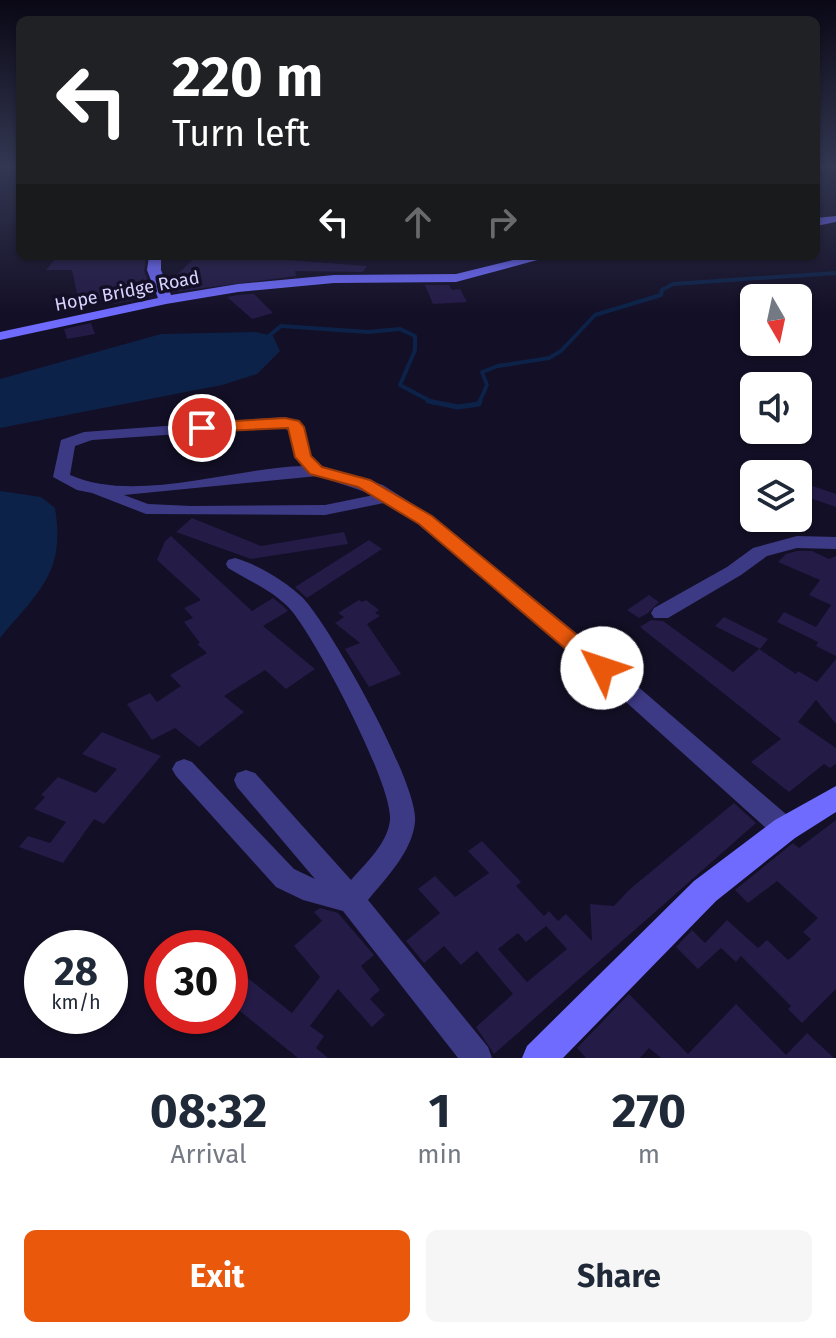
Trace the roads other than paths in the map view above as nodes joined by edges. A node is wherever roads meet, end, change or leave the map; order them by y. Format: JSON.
{"nodes":[{"id":1,"x":155,"y":260,"type":"edge"},
{"id":2,"x":530,"y":260,"type":"edge"},
{"id":3,"x":166,"y":300,"type":"junction"},
{"id":4,"x":0,"y":336,"type":"edge"},
{"id":5,"x":316,"y":471,"type":"junction"},
{"id":6,"x":92,"y":488,"type":"junction"},
{"id":7,"x":389,"y":497,"type":"junction"},
{"id":8,"x":836,"y":543,"type":"edge"},
{"id":9,"x":235,"y":564,"type":"dead end"},
{"id":10,"x":661,"y":613,"type":"dead end"},
{"id":11,"x":184,"y":769,"type":"dead end"},
{"id":12,"x":246,"y":780,"type":"dead end"},
{"id":13,"x":832,"y":807,"type":"edge"},
{"id":14,"x":785,"y":829,"type":"junction"},
{"id":15,"x":351,"y":900,"type":"junction"},
{"id":16,"x":477,"y":1058,"type":"edge"},
{"id":17,"x":539,"y":1058,"type":"edge"}],
"edges":[{"from":1,"to":3,"type":"main road"},
{"from":2,"to":3,"type":"main road","name":"Hope Bridge Road"},
{"from":3,"to":4,"type":"main road","name":"Hope Bridge Road"},
{"from":5,"to":6,"type":"street"},
{"from":5,"to":6,"type":"street"},
{"from":5,"to":7,"type":"street"},
{"from":6,"to":7,"type":"street"},
{"from":7,"to":14,"type":"street"},
{"from":8,"to":10,"type":"street"},
{"from":9,"to":15,"type":"street"},
{"from":11,"to":15,"type":"street"},
{"from":12,"to":15,"type":"street"},
{"from":13,"to":14,"type":"main road"},
{"from":14,"to":17,"type":"main road"},
{"from":15,"to":16,"type":"street"}]}
